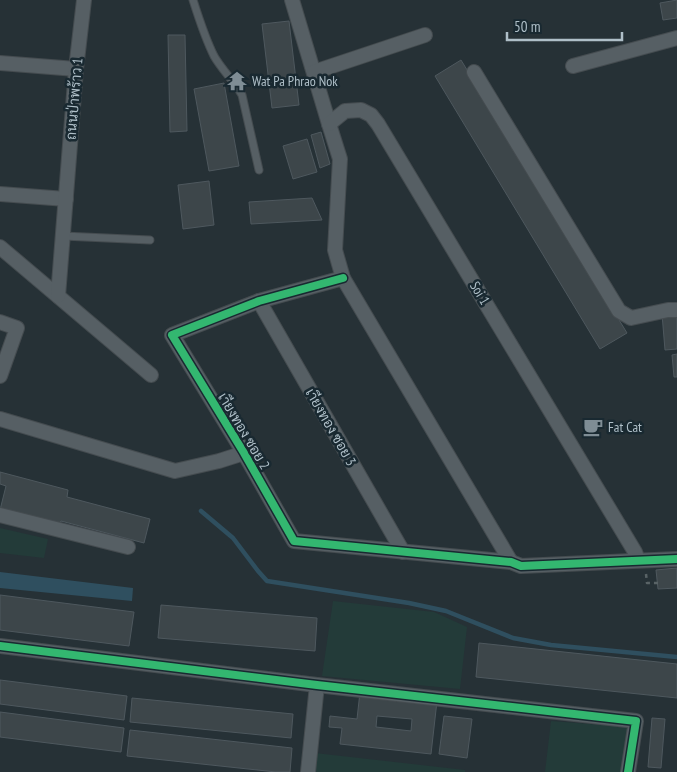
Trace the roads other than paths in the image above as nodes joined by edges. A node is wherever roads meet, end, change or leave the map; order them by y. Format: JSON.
{"nodes":[{"id":1,"x":84,"y":0,"type":"edge"},
{"id":2,"x":193,"y":0,"type":"edge"},
{"id":3,"x":292,"y":0,"type":"edge"},
{"id":4,"x":425,"y":35,"type":"dead end"},
{"id":5,"x":677,"y":38,"type":"edge"},
{"id":6,"x":0,"y":63,"type":"edge"},
{"id":7,"x":573,"y":66,"type":"dead end"},
{"id":8,"x":76,"y":69,"type":"junction"},
{"id":9,"x":314,"y":72,"type":"junction"},
{"id":10,"x":474,"y":72,"type":"dead end"},
{"id":11,"x":328,"y":124,"type":"junction"},
{"id":12,"x":259,"y":170,"type":"dead end"},
{"id":13,"x":0,"y":194,"type":"edge"},
{"id":14,"x":66,"y":199,"type":"junction"},
{"id":15,"x":63,"y":236,"type":"junction"},
{"id":16,"x":150,"y":240,"type":"dead end"},
{"id":17,"x":0,"y":247,"type":"edge"},
{"id":18,"x":344,"y":278,"type":"junction"},
{"id":19,"x":58,"y":296,"type":"junction"},
{"id":20,"x":259,"y":301,"type":"junction"},
{"id":21,"x":677,"y":310,"type":"edge"},
{"id":22,"x":0,"y":322,"type":"edge"},
{"id":23,"x":151,"y":374,"type":"dead end"},
{"id":24,"x":0,"y":376,"type":"edge"},
{"id":25,"x":0,"y":419,"type":"edge"},
{"id":26,"x":244,"y":453,"type":"junction"},
{"id":27,"x":0,"y":516,"type":"edge"},
{"id":28,"x":128,"y":547,"type":"dead end"},
{"id":29,"x":677,"y":550,"type":"edge"},
{"id":30,"x":403,"y":552,"type":"junction"},
{"id":31,"x":636,"y":556,"type":"junction"},
{"id":32,"x":677,"y":559,"type":"edge"},
{"id":33,"x":511,"y":562,"type":"junction"},
{"id":34,"x":0,"y":646,"type":"edge"},
{"id":35,"x":317,"y":684,"type":"junction"},
{"id":36,"x":308,"y":772,"type":"edge"},
{"id":37,"x":628,"y":772,"type":"edge"}],
"edges":[{"from":1,"to":8,"type":"street","name":"ถนนป่าพร้าว 1"},
{"from":2,"to":12,"type":"lane"},
{"from":3,"to":9,"type":"street"},
{"from":4,"to":9,"type":"street"},
{"from":5,"to":7,"type":"street"},
{"from":6,"to":8,"type":"street"},
{"from":8,"to":14,"type":"street","name":"ถนนป่าพร้าว 1"},
{"from":9,"to":11,"type":"street"},
{"from":10,"to":21,"type":"street"},
{"from":11,"to":18,"type":"street"},
{"from":11,"to":31,"type":"street","name":"Soi 1"},
{"from":13,"to":14,"type":"street"},
{"from":14,"to":15,"type":"street","name":"ถนนป่าพร้าว 1"},
{"from":15,"to":16,"type":"lane"},
{"from":15,"to":19,"type":"street","name":"ถนนป่าพร้าว 1"},
{"from":17,"to":19,"type":"street"},
{"from":18,"to":20,"type":"street"},
{"from":18,"to":33,"type":"street"},
{"from":19,"to":23,"type":"street"},
{"from":20,"to":26,"type":"street","name":"เาียงทอง ซอย 2"},
{"from":20,"to":30,"type":"street","name":"เาียงทอง ซอย 3"},
{"from":22,"to":24,"type":"street"},
{"from":25,"to":26,"type":"street"},
{"from":26,"to":30,"type":"street","name":"เาียงทอง ซอย 2"},
{"from":27,"to":28,"type":"street"},
{"from":29,"to":31,"type":"street"},
{"from":30,"to":33,"type":"street"},
{"from":31,"to":32,"type":"street"},
{"from":31,"to":33,"type":"street"},
{"from":34,"to":35,"type":"street"},
{"from":35,"to":36,"type":"street"},
{"from":35,"to":37,"type":"street"}]}
